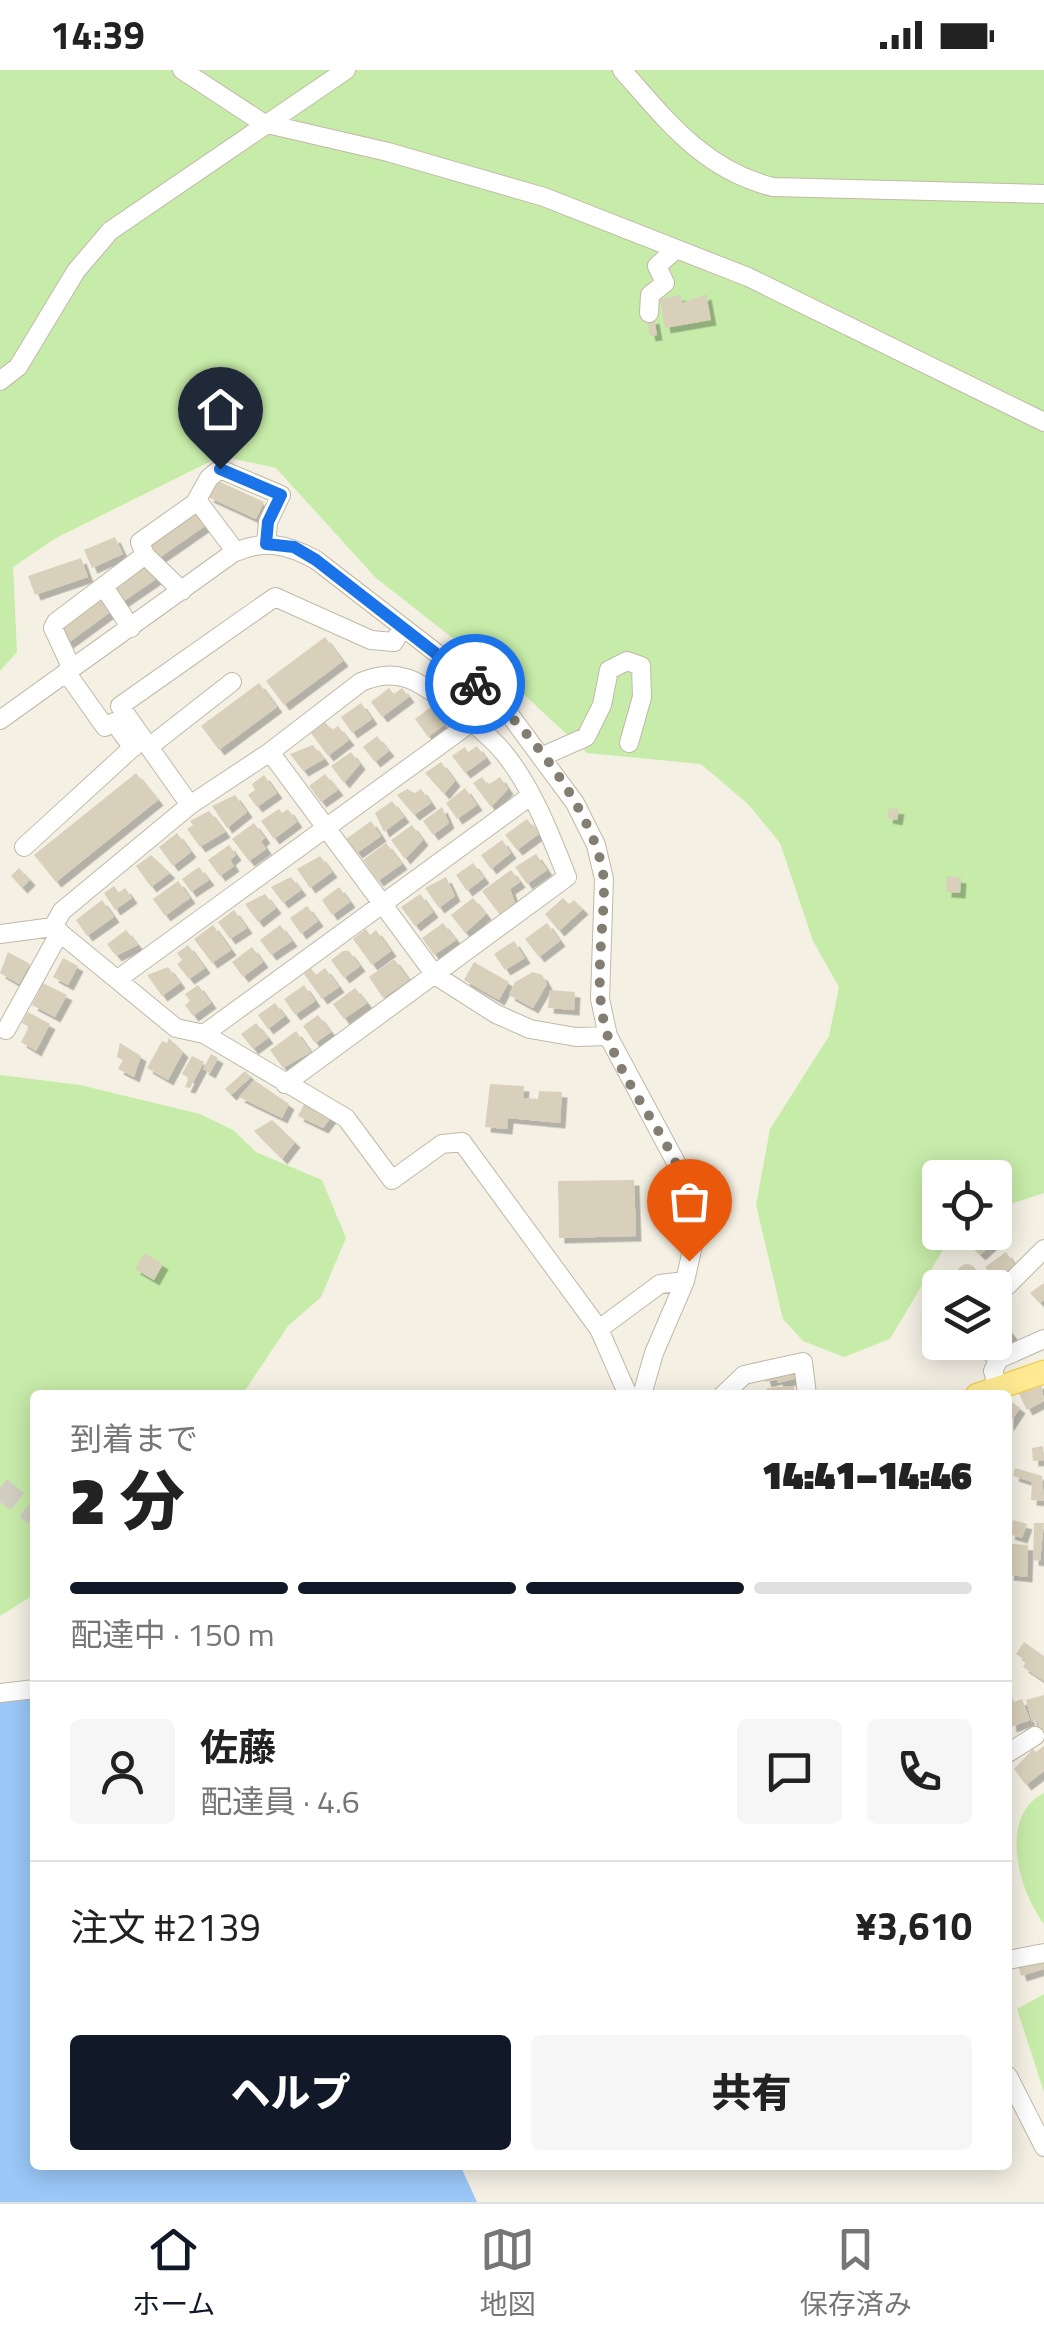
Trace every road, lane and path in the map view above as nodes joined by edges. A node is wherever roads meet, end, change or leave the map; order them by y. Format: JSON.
{"nodes":[{"id":1,"x":182,"y":70,"type":"edge"},
{"id":2,"x":346,"y":70,"type":"edge"},
{"id":3,"x":622,"y":70,"type":"edge"},
{"id":4,"x":263,"y":123,"type":"junction"},
{"id":5,"x":1044,"y":194,"type":"edge"},
{"id":6,"x":676,"y":248,"type":"junction"},
{"id":7,"x":649,"y":313,"type":"dead end"},
{"id":8,"x":0,"y":381,"type":"edge"},
{"id":9,"x":1044,"y":422,"type":"edge"},
{"id":10,"x":197,"y":500,"type":"junction"},
{"id":11,"x":266,"y":544,"type":"junction"},
{"id":12,"x":236,"y":552,"type":"junction"},
{"id":13,"x":146,"y":554,"type":"junction"},
{"id":14,"x":104,"y":586,"type":"junction"},
{"id":15,"x":182,"y":591,"type":"junction"},
{"id":16,"x":132,"y":628,"type":"junction"},
{"id":17,"x":402,"y":628,"type":"junction"},
{"id":18,"x":69,"y":670,"type":"junction"},
{"id":19,"x":232,"y":682,"type":"dead end"},
{"id":20,"x":0,"y":720,"type":"edge"},
{"id":21,"x":468,"y":724,"type":"junction"},
{"id":22,"x":629,"y":743,"type":"dead end"},
{"id":23,"x":141,"y":744,"type":"junction"},
{"id":24,"x":270,"y":752,"type":"junction"},
{"id":25,"x":542,"y":758,"type":"junction"},
{"id":26,"x":529,"y":797,"type":"junction"},
{"id":27,"x":190,"y":805,"type":"junction"},
{"id":28,"x":326,"y":830,"type":"junction"},
{"id":29,"x":24,"y":848,"type":"dead end"},
{"id":30,"x":380,"y":903,"type":"junction"},
{"id":31,"x":56,"y":929,"type":"junction"},
{"id":32,"x":0,"y":934,"type":"edge"},
{"id":33,"x":435,"y":974,"type":"junction"},
{"id":34,"x":118,"y":979,"type":"junction"},
{"id":35,"x":6,"y":1030,"type":"dead end"},
{"id":36,"x":204,"y":1034,"type":"junction"},
{"id":37,"x":608,"y":1036,"type":"junction"},
{"id":38,"x":286,"y":1084,"type":"junction"},
{"id":39,"x":1044,"y":1249,"type":"edge"},
{"id":40,"x":685,"y":1281,"type":"junction"},
{"id":41,"x":1012,"y":1281,"type":"edge"},
{"id":42,"x":600,"y":1329,"type":"junction"},
{"id":43,"x":1044,"y":1339,"type":"edge"},
{"id":44,"x":1012,"y":1353,"type":"edge"},
{"id":45,"x":998,"y":1360,"type":"edge"},
{"id":46,"x":1044,"y":1372,"type":"edge"},
{"id":47,"x":626,"y":1390,"type":"edge"},
{"id":48,"x":643,"y":1390,"type":"edge"},
{"id":49,"x":728,"y":1390,"type":"edge"},
{"id":50,"x":806,"y":1390,"type":"edge"},
{"id":51,"x":987,"y":1390,"type":"edge"},
{"id":52,"x":30,"y":1690,"type":"edge"},
{"id":53,"x":0,"y":1693,"type":"edge"},
{"id":54,"x":1036,"y":1736,"type":"dead end"},
{"id":55,"x":1012,"y":1751,"type":"edge"},
{"id":56,"x":1044,"y":1954,"type":"edge"},
{"id":57,"x":1012,"y":1959,"type":"edge"},
{"id":58,"x":1012,"y":2084,"type":"edge"},
{"id":59,"x":1044,"y":2147,"type":"edge"}],
"edges":[{"from":1,"to":4,"type":"street"},
{"from":2,"to":4,"type":"street"},
{"from":3,"to":5,"type":"street"},
{"from":4,"to":6,"type":"street"},
{"from":4,"to":8,"type":"street"},
{"from":6,"to":7,"type":"street"},
{"from":6,"to":9,"type":"street"},
{"from":10,"to":11,"type":"street"},
{"from":10,"to":12,"type":"street"},
{"from":10,"to":13,"type":"street"},
{"from":11,"to":12,"type":"street"},
{"from":11,"to":17,"type":"street"},
{"from":12,"to":15,"type":"street"},
{"from":13,"to":14,"type":"street"},
{"from":13,"to":15,"type":"street"},
{"from":14,"to":16,"type":"street"},
{"from":14,"to":18,"type":"street"},
{"from":15,"to":16,"type":"street"},
{"from":16,"to":18,"type":"street"},
{"from":17,"to":23,"type":"street"},
{"from":17,"to":25,"type":"street"},
{"from":18,"to":20,"type":"street"},
{"from":18,"to":23,"type":"street"},
{"from":19,"to":23,"type":"street"},
{"from":21,"to":24,"type":"street"},
{"from":21,"to":26,"type":"street"},
{"from":21,"to":28,"type":"street"},
{"from":22,"to":25,"type":"street"},
{"from":23,"to":27,"type":"street"},
{"from":23,"to":29,"type":"street"},
{"from":24,"to":27,"type":"street"},
{"from":24,"to":28,"type":"street"},
{"from":25,"to":37,"type":"street"},
{"from":26,"to":30,"type":"street"},
{"from":26,"to":33,"type":"street"},
{"from":27,"to":31,"type":"street"},
{"from":28,"to":30,"type":"street"},
{"from":28,"to":34,"type":"street"},
{"from":30,"to":33,"type":"street"},
{"from":30,"to":36,"type":"street"},
{"from":31,"to":32,"type":"street"},
{"from":31,"to":34,"type":"street"},
{"from":31,"to":35,"type":"street"},
{"from":33,"to":37,"type":"street"},
{"from":33,"to":38,"type":"street"},
{"from":34,"to":36,"type":"street"},
{"from":36,"to":38,"type":"street"},
{"from":37,"to":40,"type":"street"},
{"from":38,"to":42,"type":"street"},
{"from":39,"to":41,"type":"street"},
{"from":40,"to":42,"type":"street"},
{"from":40,"to":48,"type":"street"},
{"from":42,"to":47,"type":"street"},
{"from":43,"to":44,"type":"street"},
{"from":45,"to":51,"type":"street"},
{"from":46,"to":51,"type":"main road"},
{"from":49,"to":50,"type":"street"},
{"from":52,"to":53,"type":"street"},
{"from":54,"to":55,"type":"street"},
{"from":56,"to":57,"type":"street"},
{"from":58,"to":59,"type":"street"}]}
